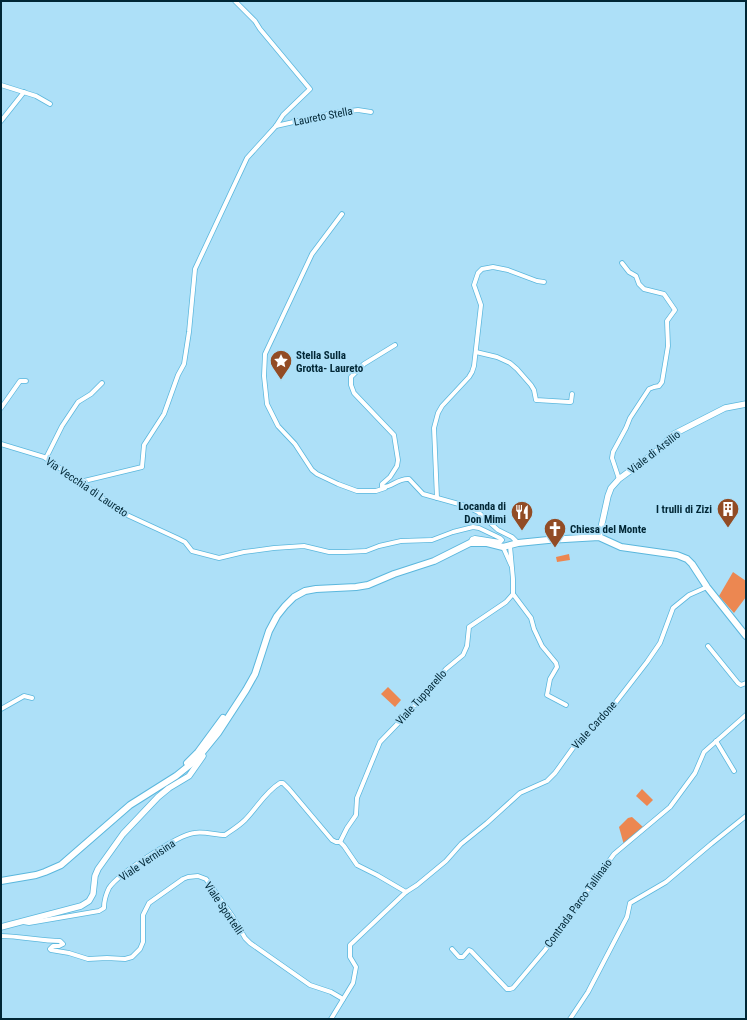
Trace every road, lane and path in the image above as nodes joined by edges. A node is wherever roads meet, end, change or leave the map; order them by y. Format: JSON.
{"nodes":[{"id":1,"x":235,"y":1,"type":"edge"},
{"id":2,"x":1,"y":85,"type":"edge"},
{"id":3,"x":24,"y":92,"type":"junction"},
{"id":4,"x":50,"y":104,"type":"dead end"},
{"id":5,"x":371,"y":112,"type":"dead end"},
{"id":6,"x":1,"y":121,"type":"edge"},
{"id":7,"x":276,"y":126,"type":"junction"},
{"id":8,"x":342,"y":214,"type":"dead end"},
{"id":9,"x":622,"y":263,"type":"dead end"},
{"id":10,"x":544,"y":282,"type":"dead end"},
{"id":11,"x":396,"y":345,"type":"dead end"},
{"id":12,"x":476,"y":352,"type":"junction"},
{"id":13,"x":26,"y":381,"type":"dead end"},
{"id":14,"x":102,"y":383,"type":"dead end"},
{"id":15,"x":572,"y":394,"type":"dead end"},
{"id":16,"x":746,"y":404,"type":"edge"},
{"id":17,"x":1,"y":408,"type":"edge"},
{"id":18,"x":1,"y":444,"type":"edge"},
{"id":19,"x":46,"y":458,"type":"junction"},
{"id":20,"x":619,"y":480,"type":"junction"},
{"id":21,"x":80,"y":482,"type":"junction"},
{"id":22,"x":385,"y":488,"type":"junction"},
{"id":23,"x":437,"y":498,"type":"junction"},
{"id":24,"x":599,"y":537,"type":"junction"},
{"id":25,"x":470,"y":543,"type":"junction"},
{"id":26,"x":518,"y":543,"type":"junction"},
{"id":27,"x":510,"y":546,"type":"junction"},
{"id":28,"x":503,"y":547,"type":"junction"},
{"id":29,"x":512,"y":568,"type":"junction"},
{"id":30,"x":707,"y":587,"type":"junction"},
{"id":31,"x":513,"y":594,"type":"junction"},
{"id":32,"x":746,"y":636,"type":"edge"},
{"id":33,"x":708,"y":646,"type":"dead end"},
{"id":34,"x":250,"y":682,"type":"junction"},
{"id":35,"x":746,"y":683,"type":"edge"},
{"id":36,"x":32,"y":698,"type":"dead end"},
{"id":37,"x":566,"y":705,"type":"dead end"},
{"id":38,"x":1,"y":709,"type":"edge"},
{"id":39,"x":746,"y":715,"type":"edge"},
{"id":40,"x":716,"y":741,"type":"junction"},
{"id":41,"x":188,"y":769,"type":"junction"},
{"id":42,"x":734,"y":771,"type":"dead end"},
{"id":43,"x":746,"y":816,"type":"edge"},
{"id":44,"x":340,"y":842,"type":"junction"},
{"id":45,"x":1,"y":881,"type":"edge"},
{"id":46,"x":406,"y":892,"type":"junction"},
{"id":47,"x":21,"y":922,"type":"junction"},
{"id":48,"x":1,"y":927,"type":"edge"},
{"id":49,"x":1,"y":936,"type":"edge"},
{"id":50,"x":452,"y":949,"type":"dead end"},
{"id":51,"x":343,"y":999,"type":"junction"},
{"id":52,"x":331,"y":1019,"type":"edge"},
{"id":53,"x":570,"y":1019,"type":"edge"}],
"edges":[{"from":1,"to":7,"type":"street"},
{"from":2,"to":3,"type":"street"},
{"from":3,"to":4,"type":"street"},
{"from":3,"to":6,"type":"street"},
{"from":5,"to":7,"type":"street","name":"Laureto Stella"},
{"from":7,"to":21,"type":"street"},
{"from":8,"to":22,"type":"street"},
{"from":9,"to":20,"type":"street"},
{"from":10,"to":12,"type":"street"},
{"from":11,"to":22,"type":"street"},
{"from":12,"to":15,"type":"street"},
{"from":12,"to":23,"type":"street"},
{"from":13,"to":17,"type":"street"},
{"from":14,"to":19,"type":"street"},
{"from":16,"to":20,"type":"street","name":"Viale di Arsilio"},
{"from":18,"to":19,"type":"street","name":"Via Vecchia di Laureto"},
{"from":19,"to":21,"type":"street","name":"Via Vecchia di Laureto"},
{"from":20,"to":24,"type":"street","name":"Viale di Arsilio"},
{"from":21,"to":25,"type":"street","name":"Via Vecchia di Laureto"},
{"from":22,"to":23,"type":"street"},
{"from":23,"to":26,"type":"street"},
{"from":24,"to":26,"type":"main road"},
{"from":24,"to":30,"type":"main road"},
{"from":25,"to":28,"type":"main road"},
{"from":25,"to":34,"type":"main road"},
{"from":26,"to":27,"type":"main road"},
{"from":27,"to":28,"type":"main road"},
{"from":27,"to":29,"type":"street"},
{"from":28,"to":29,"type":"street"},
{"from":29,"to":31,"type":"street"},
{"from":30,"to":32,"type":"main road"},
{"from":30,"to":46,"type":"street","name":"Viale Cardone"},
{"from":31,"to":37,"type":"street"},
{"from":31,"to":44,"type":"street","name":"Viale Tupparello"},
{"from":33,"to":35,"type":"street"},
{"from":34,"to":41,"type":"main road"},
{"from":34,"to":41,"type":"main road"},
{"from":36,"to":38,"type":"street"},
{"from":39,"to":40,"type":"street","name":"Contrada Parco Tallinaio"},
{"from":40,"to":42,"type":"street"},
{"from":40,"to":50,"type":"street","name":"Contrada Parco Tallinaio"},
{"from":41,"to":45,"type":"main road"},
{"from":41,"to":47,"type":"street"},
{"from":43,"to":53,"type":"street"},
{"from":44,"to":46,"type":"street"},
{"from":44,"to":47,"type":"street","name":"Viale Vernisina"},
{"from":46,"to":51,"type":"street","name":"Viale Cardone"},
{"from":47,"to":48,"type":"street"},
{"from":49,"to":51,"type":"street","name":"Viale Sportelli"},
{"from":51,"to":52,"type":"street","name":"Viale Cardone"}]}
